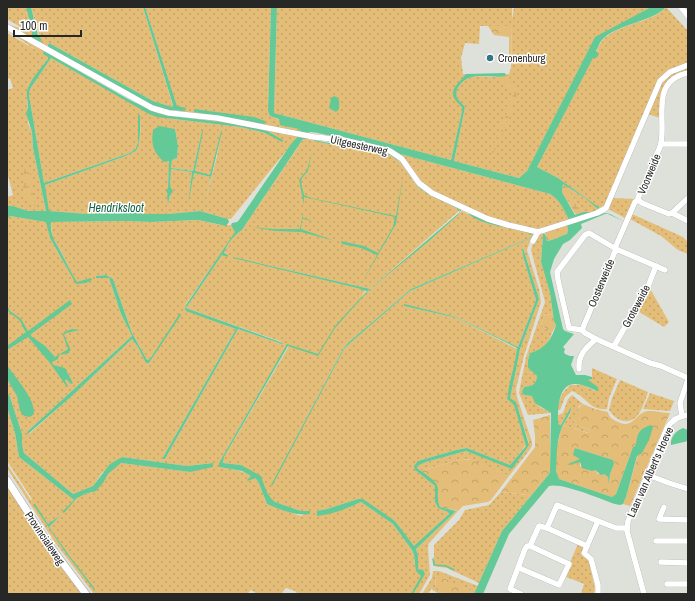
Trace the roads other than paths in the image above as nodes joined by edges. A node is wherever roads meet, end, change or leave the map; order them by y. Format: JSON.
{"nodes":[{"id":1,"x":682,"y":7,"type":"edge"},
{"id":2,"x":688,"y":16,"type":"edge"},
{"id":3,"x":7,"y":27,"type":"edge"},
{"id":4,"x":688,"y":65,"type":"edge"},
{"id":5,"x":688,"y":73,"type":"edge"},
{"id":6,"x":661,"y":144,"type":"junction"},
{"id":7,"x":688,"y":144,"type":"edge"},
{"id":8,"x":688,"y":198,"type":"edge"},
{"id":9,"x":638,"y":200,"type":"junction"},
{"id":10,"x":672,"y":213,"type":"junction"},
{"id":11,"x":688,"y":221,"type":"edge"},
{"id":12,"x":538,"y":232,"type":"junction"},
{"id":13,"x":533,"y":241,"type":"dead end"},
{"id":14,"x":615,"y":248,"type":"junction"},
{"id":15,"x":656,"y":266,"type":"junction"},
{"id":16,"x":665,"y":270,"type":"dead end"},
{"id":17,"x":582,"y":330,"type":"junction"},
{"id":18,"x":596,"y":339,"type":"junction"},
{"id":19,"x":614,"y":346,"type":"junction"},
{"id":20,"x":579,"y":369,"type":"dead end"},
{"id":21,"x":688,"y":379,"type":"edge"},
{"id":22,"x":685,"y":416,"type":"edge"},
{"id":23,"x":648,"y":475,"type":"junction"},
{"id":24,"x":7,"y":480,"type":"edge"},
{"id":25,"x":688,"y":489,"type":"edge"},
{"id":26,"x":664,"y":507,"type":"dead end"},
{"id":27,"x":688,"y":520,"type":"edge"},
{"id":28,"x":598,"y":521,"type":"junction"},
{"id":29,"x":547,"y":528,"type":"junction"},
{"id":30,"x":627,"y":528,"type":"junction"},
{"id":31,"x":656,"y":541,"type":"dead end"},
{"id":32,"x":688,"y":541,"type":"edge"},
{"id":33,"x":530,"y":546,"type":"junction"},
{"id":34,"x":587,"y":546,"type":"junction"},
{"id":35,"x":661,"y":562,"type":"dead end"},
{"id":36,"x":688,"y":563,"type":"edge"},
{"id":37,"x":518,"y":568,"type":"junction"},
{"id":38,"x":667,"y":584,"type":"dead end"},
{"id":39,"x":688,"y":584,"type":"edge"},
{"id":40,"x":86,"y":594,"type":"edge"},
{"id":41,"x":521,"y":594,"type":"edge"},
{"id":42,"x":598,"y":594,"type":"edge"},
{"id":43,"x":644,"y":594,"type":"edge"}],
"edges":[{"from":1,"to":2,"type":"street"},
{"from":3,"to":12,"type":"street","name":"Uitgeesterweg"},
{"from":4,"to":12,"type":"street"},
{"from":5,"to":6,"type":"street"},
{"from":6,"to":7,"type":"street","name":"Voorweide"},
{"from":6,"to":9,"type":"street","name":"Voorweide"},
{"from":8,"to":10,"type":"street"},
{"from":9,"to":10,"type":"street","name":"Voorweide"},
{"from":9,"to":14,"type":"street"},
{"from":10,"to":11,"type":"street","name":"Voorweide"},
{"from":12,"to":13,"type":"street"},
{"from":14,"to":15,"type":"street","name":"Oosterweide"},
{"from":14,"to":17,"type":"street","name":"Oosterweide"},
{"from":14,"to":17,"type":"street"},
{"from":15,"to":16,"type":"street","name":"Oosterweide"},
{"from":15,"to":19,"type":"street","name":"Groteweide"},
{"from":17,"to":18,"type":"street"},
{"from":18,"to":19,"type":"street"},
{"from":18,"to":20,"type":"street"},
{"from":19,"to":21,"type":"street"},
{"from":21,"to":22,"type":"street","name":"Laan van Albert's Hoeve"},
{"from":22,"to":23,"type":"street","name":"Laan van Albert's Hoeve"},
{"from":23,"to":25,"type":"street"},
{"from":23,"to":30,"type":"street","name":"Laan van Albert's Hoeve"},
{"from":24,"to":40,"type":"main road","name":"Provincialeweg"},
{"from":26,"to":27,"type":"street"},
{"from":28,"to":29,"type":"street"},
{"from":28,"to":30,"type":"street"},
{"from":28,"to":34,"type":"street"},
{"from":29,"to":33,"type":"street"},
{"from":29,"to":34,"type":"street"},
{"from":30,"to":43,"type":"street","name":"Laan van Albert's Hoeve"},
{"from":31,"to":32,"type":"street"},
{"from":33,"to":37,"type":"street"},
{"from":33,"to":37,"type":"street"},
{"from":34,"to":42,"type":"street"},
{"from":35,"to":36,"type":"street"},
{"from":37,"to":41,"type":"street"},
{"from":38,"to":39,"type":"street"}]}
